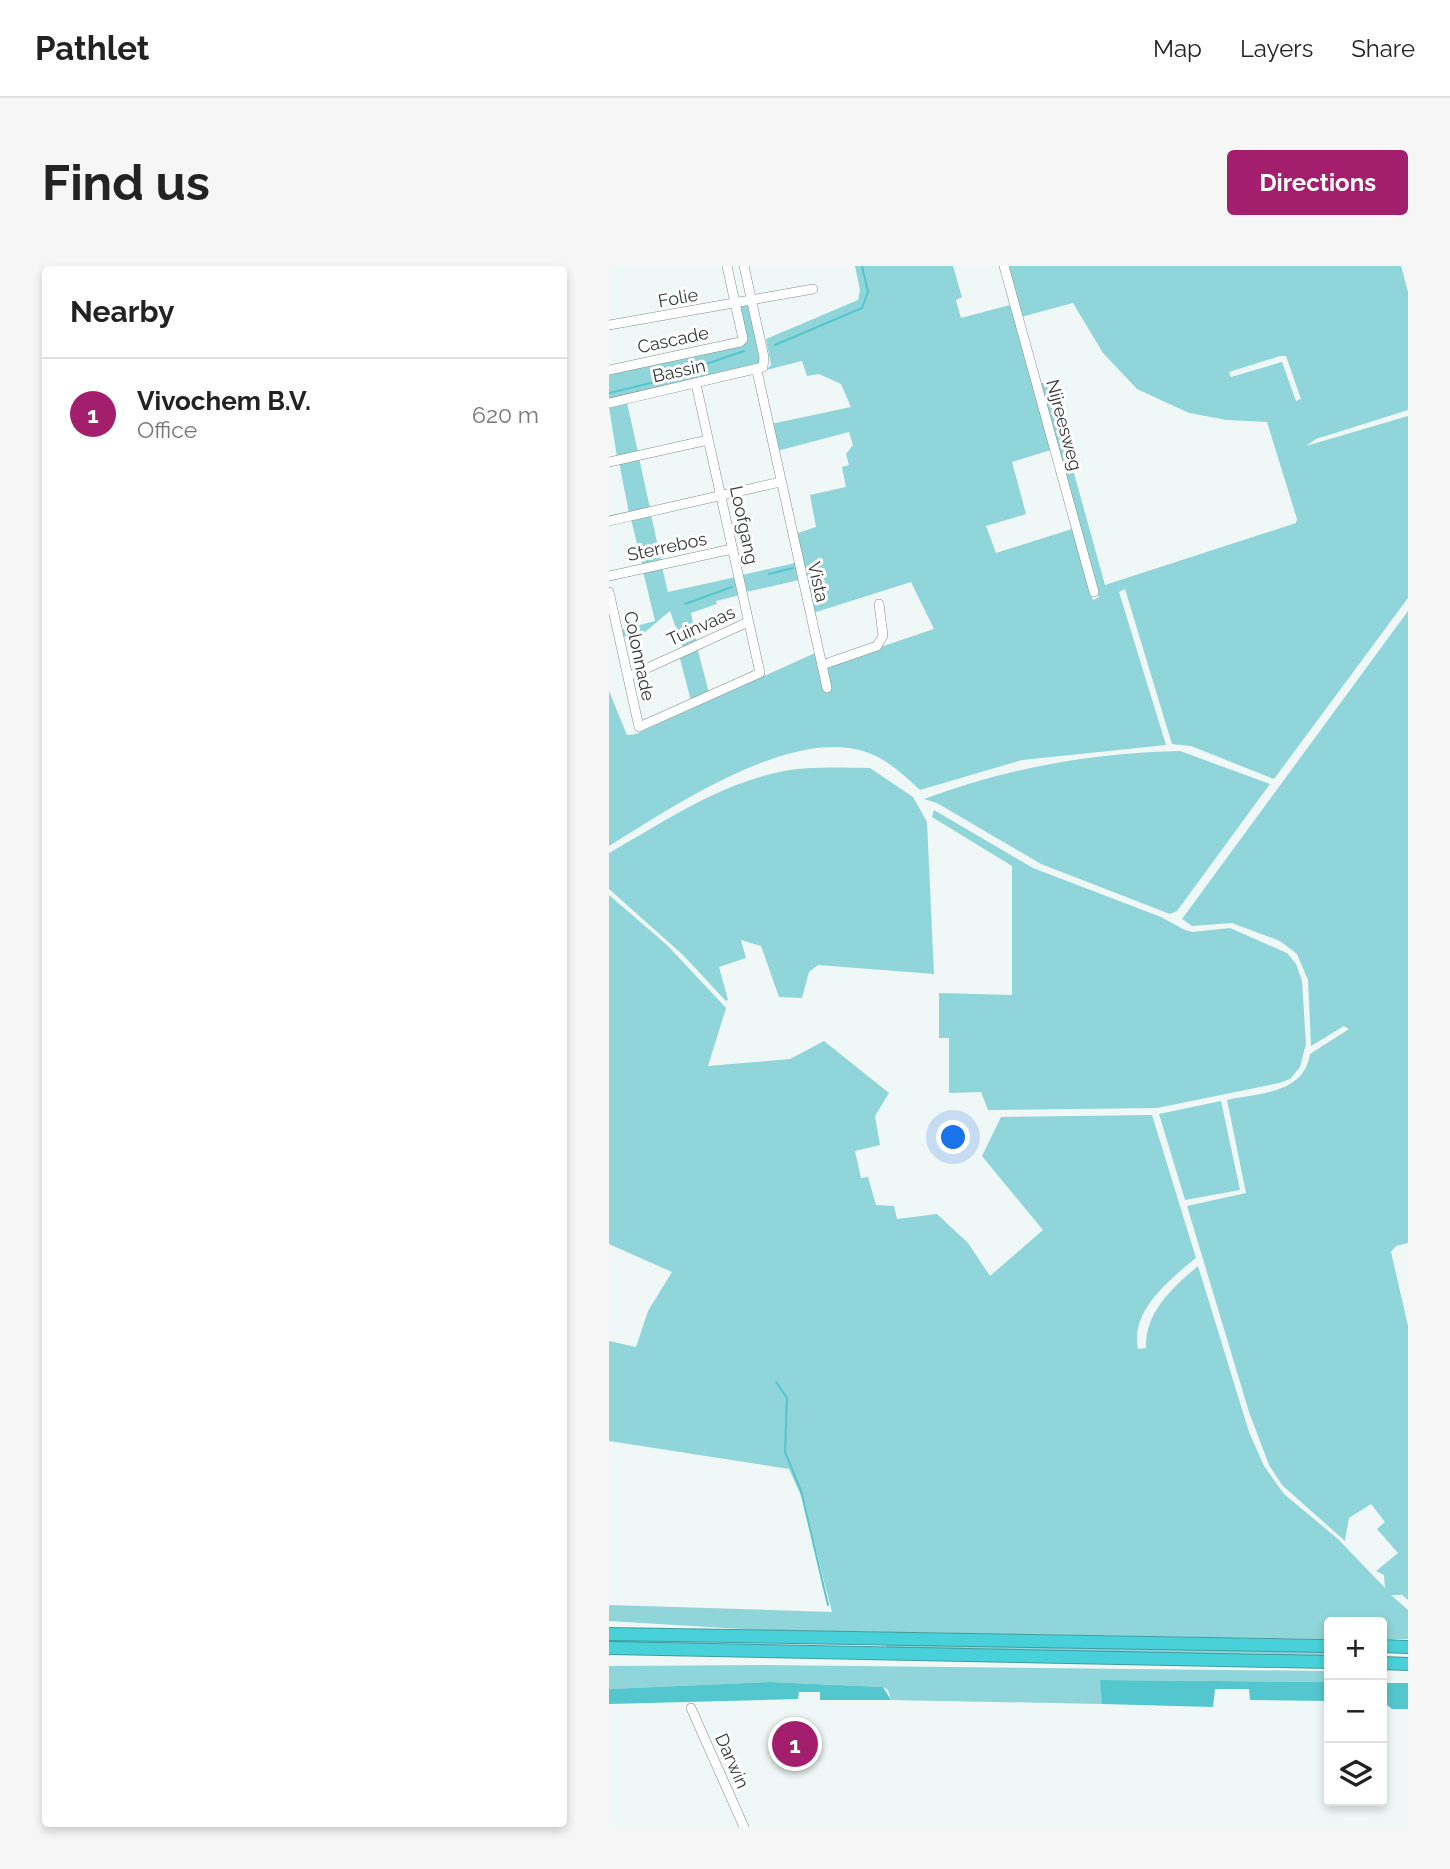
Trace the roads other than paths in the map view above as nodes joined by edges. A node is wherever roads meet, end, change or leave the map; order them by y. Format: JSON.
{"nodes":[{"id":1,"x":727,"y":266,"type":"edge"},
{"id":2,"x":744,"y":266,"type":"edge"},
{"id":3,"x":1004,"y":266,"type":"edge"},
{"id":4,"x":813,"y":289,"type":"dead end"},
{"id":5,"x":752,"y":302,"type":"junction"},
{"id":6,"x":735,"y":304,"type":"junction"},
{"id":7,"x":609,"y":326,"type":"edge"},
{"id":8,"x":609,"y":370,"type":"edge"},
{"id":9,"x":757,"y":371,"type":"junction"},
{"id":10,"x":696,"y":384,"type":"junction"},
{"id":11,"x":609,"y":403,"type":"edge"},
{"id":12,"x":708,"y":440,"type":"junction"},
{"id":13,"x":609,"y":462,"type":"edge"},
{"id":14,"x":780,"y":482,"type":"junction"},
{"id":15,"x":722,"y":495,"type":"junction"},
{"id":16,"x":609,"y":521,"type":"edge"},
{"id":17,"x":732,"y":549,"type":"junction"},
{"id":18,"x":609,"y":576,"type":"edge"},
{"id":19,"x":609,"y":592,"type":"edge"},
{"id":20,"x":1094,"y":592,"type":"dead end"},
{"id":21,"x":879,"y":604,"type":"dead end"},
{"id":22,"x":748,"y":622,"type":"junction"},
{"id":23,"x":613,"y":633,"type":"edge"},
{"id":24,"x":822,"y":665,"type":"junction"},
{"id":25,"x":628,"y":677,"type":"junction"},
{"id":26,"x":827,"y":688,"type":"dead end"},
{"id":27,"x":639,"y":727,"type":"joint"},
{"id":28,"x":609,"y":1634,"type":"edge"},
{"id":29,"x":1324,"y":1646,"type":"edge"},
{"id":30,"x":1387,"y":1647,"type":"edge"},
{"id":31,"x":1408,"y":1647,"type":"edge"},
{"id":32,"x":609,"y":1648,"type":"edge"},
{"id":33,"x":1324,"y":1662,"type":"edge"},
{"id":34,"x":1387,"y":1663,"type":"edge"},
{"id":35,"x":1408,"y":1664,"type":"edge"},
{"id":36,"x":691,"y":1708,"type":"dead end"},
{"id":37,"x":744,"y":1827,"type":"edge"}],
"edges":[{"from":1,"to":6,"type":"street"},
{"from":2,"to":5,"type":"street"},
{"from":3,"to":20,"type":"street","name":"Nijreesweg"},
{"from":4,"to":5,"type":"street","name":"Folie"},
{"from":5,"to":6,"type":"street","name":"Folie"},
{"from":5,"to":9,"type":"street","name":"Vista"},
{"from":6,"to":7,"type":"street","name":"Folie"},
{"from":6,"to":8,"type":"street","name":"Cascade"},
{"from":9,"to":10,"type":"street","name":"Bassin"},
{"from":9,"to":14,"type":"street","name":"Vista"},
{"from":10,"to":11,"type":"street","name":"Bassin"},
{"from":10,"to":12,"type":"street","name":"Loofgang"},
{"from":12,"to":13,"type":"street"},
{"from":12,"to":15,"type":"street","name":"Loofgang"},
{"from":14,"to":15,"type":"street"},
{"from":14,"to":24,"type":"street","name":"Vista"},
{"from":15,"to":16,"type":"street"},
{"from":15,"to":17,"type":"street","name":"Loofgang"},
{"from":17,"to":18,"type":"street","name":"Sterrebos"},
{"from":17,"to":22,"type":"street","name":"Loofgang"},
{"from":19,"to":23,"type":"street","name":"Colonnade"},
{"from":21,"to":24,"type":"street"},
{"from":22,"to":25,"type":"street","name":"Tuinvaas"},
{"from":22,"to":27,"type":"street","name":"Loofgang"},
{"from":23,"to":25,"type":"street","name":"Colonnade"},
{"from":24,"to":26,"type":"street","name":"Vista"},
{"from":25,"to":27,"type":"street","name":"Colonnade"},
{"from":28,"to":29,"type":"highway"},
{"from":30,"to":31,"type":"highway"},
{"from":32,"to":33,"type":"highway"},
{"from":34,"to":35,"type":"highway"},
{"from":36,"to":37,"type":"street","name":"Darwin"}]}
